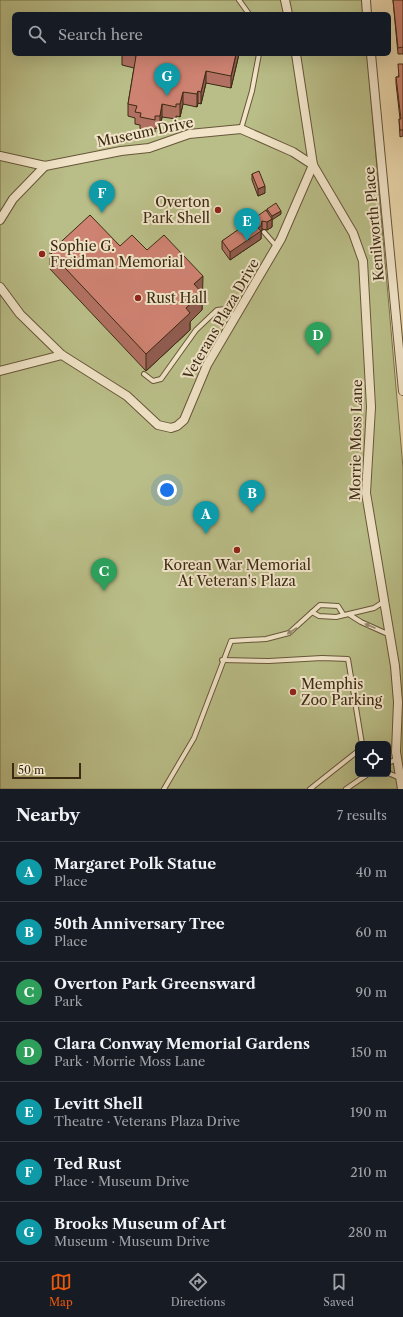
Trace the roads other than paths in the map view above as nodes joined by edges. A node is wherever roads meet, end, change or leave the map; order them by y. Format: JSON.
{"nodes":[{"id":1,"x":239,"y":0,"type":"edge"},
{"id":2,"x":285,"y":0,"type":"edge"},
{"id":3,"x":366,"y":0,"type":"edge"},
{"id":4,"x":248,"y":12,"type":"edge"},
{"id":5,"x":288,"y":12,"type":"edge"},
{"id":6,"x":367,"y":12,"type":"edge"},
{"id":7,"x":259,"y":56,"type":"edge"},
{"id":8,"x":296,"y":56,"type":"edge"},
{"id":9,"x":371,"y":56,"type":"edge"},
{"id":10,"x":241,"y":129,"type":"junction"},
{"id":11,"x":0,"y":156,"type":"edge"},
{"id":12,"x":313,"y":165,"type":"junction"},
{"id":13,"x":45,"y":166,"type":"junction"},
{"id":14,"x":0,"y":220,"type":"edge"},
{"id":15,"x":264,"y":232,"type":"dead end"},
{"id":16,"x":277,"y":247,"type":"junction"},
{"id":17,"x":0,"y":287,"type":"edge"},
{"id":18,"x":236,"y":317,"type":"junction"},
{"id":19,"x":62,"y":355,"type":"junction"},
{"id":20,"x":0,"y":371,"type":"edge"},
{"id":21,"x":144,"y":374,"type":"dead end"},
{"id":22,"x":403,"y":391,"type":"edge"},
{"id":23,"x":385,"y":601,"type":"junction"},
{"id":24,"x":312,"y":612,"type":"junction"},
{"id":25,"x":343,"y":614,"type":"junction"},
{"id":26,"x":350,"y":615,"type":"junction"},
{"id":27,"x":391,"y":635,"type":"junction"},
{"id":28,"x":222,"y":660,"type":"junction"},
{"id":29,"x":362,"y":741,"type":"edge"},
{"id":30,"x":355,"y":753,"type":"edge"},
{"id":31,"x":397,"y":758,"type":"junction"},
{"id":32,"x":391,"y":761,"type":"edge"},
{"id":33,"x":391,"y":774,"type":"edge"},
{"id":34,"x":364,"y":777,"type":"edge"},
{"id":35,"x":400,"y":778,"type":"junction"},
{"id":36,"x":164,"y":789,"type":"edge"},
{"id":37,"x":310,"y":789,"type":"edge"},
{"id":38,"x":346,"y":789,"type":"edge"},
{"id":39,"x":402,"y":789,"type":"edge"}],
"edges":[{"from":1,"to":4,"type":"lane"},
{"from":2,"to":5,"type":"street"},
{"from":3,"to":6,"type":"street"},
{"from":7,"to":10,"type":"lane"},
{"from":8,"to":12,"type":"street","name":"Morrie Moss Lane"},
{"from":9,"to":22,"type":"street","name":"Kenilworth Place"},
{"from":10,"to":12,"type":"street","name":"Museum Drive"},
{"from":10,"to":13,"type":"street","name":"Museum Drive"},
{"from":11,"to":13,"type":"street","name":"Museum Drive"},
{"from":12,"to":16,"type":"street","name":"Veterans Plaza Drive"},
{"from":12,"to":23,"type":"street","name":"Morrie Moss Lane"},
{"from":13,"to":14,"type":"street"},
{"from":15,"to":16,"type":"lane"},
{"from":16,"to":18,"type":"street","name":"Veterans Plaza Drive"},
{"from":17,"to":19,"type":"street","name":"Veterans Plaza Drive"},
{"from":18,"to":19,"type":"street","name":"Veterans Plaza Drive"},
{"from":18,"to":21,"type":"lane"},
{"from":19,"to":20,"type":"street"},
{"from":23,"to":26,"type":"lane"},
{"from":23,"to":27,"type":"street","name":"Morrie Moss Lane"},
{"from":24,"to":25,"type":"lane"},
{"from":24,"to":25,"type":"lane"},
{"from":24,"to":28,"type":"lane","one_way":true},
{"from":25,"to":26,"type":"lane"},
{"from":27,"to":26,"type":"lane","one_way":true},
{"from":27,"to":31,"type":"street","name":"Morrie Moss Lane"},
{"from":28,"to":29,"type":"lane"},
{"from":28,"to":36,"type":"lane"},
{"from":30,"to":37,"type":"lane"},
{"from":31,"to":32,"type":"lane"},
{"from":31,"to":35,"type":"street","name":"Morrie Moss Lane"},
{"from":33,"to":35,"type":"lane"},
{"from":34,"to":38,"type":"lane"},
{"from":35,"to":39,"type":"street","name":"Morrie Moss Lane"}]}
